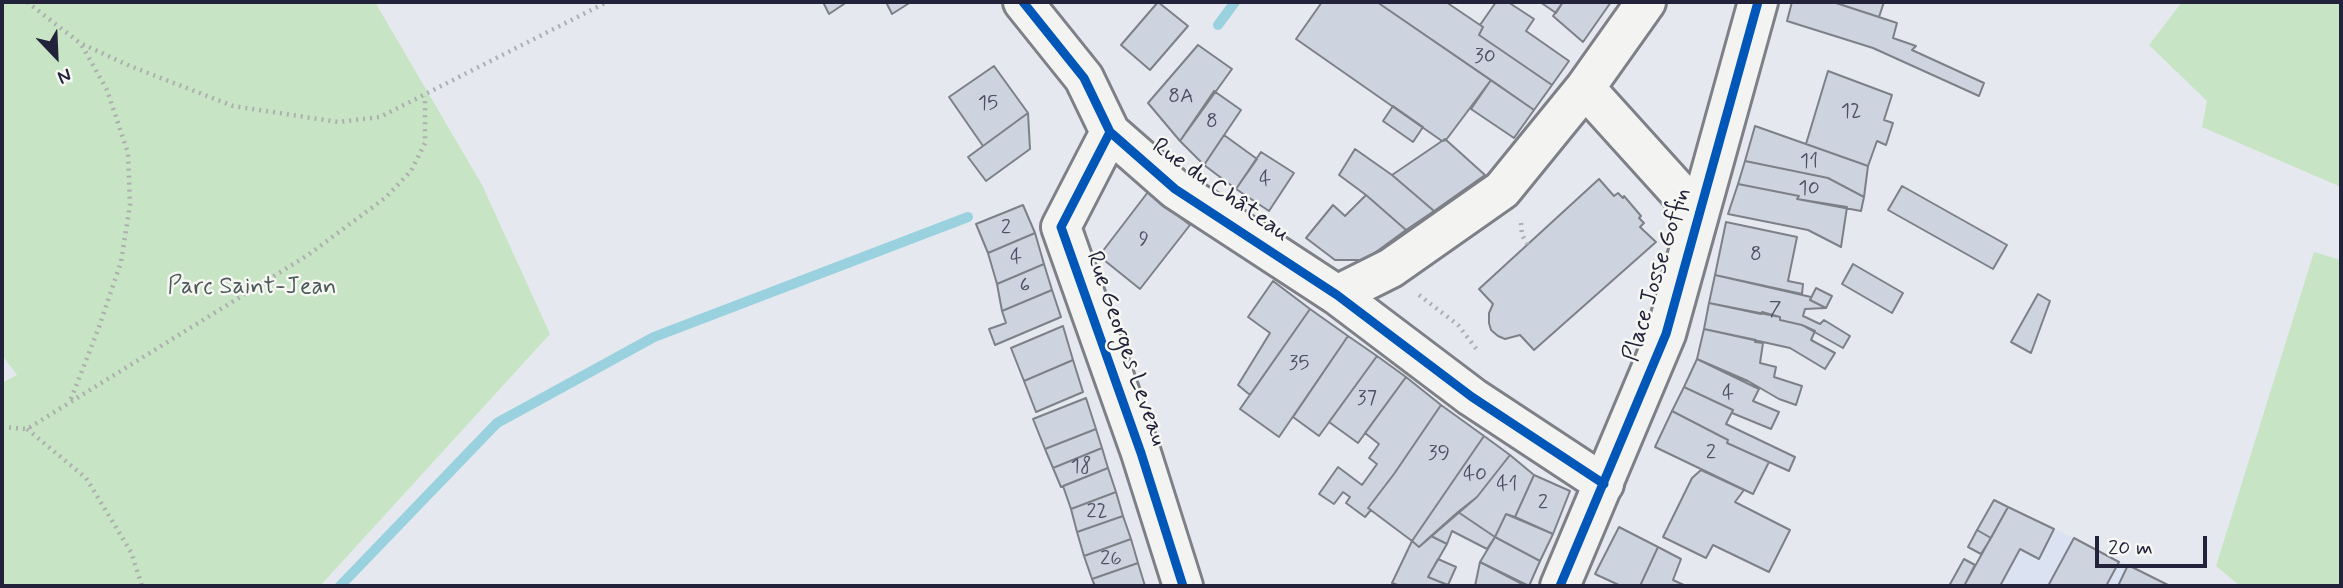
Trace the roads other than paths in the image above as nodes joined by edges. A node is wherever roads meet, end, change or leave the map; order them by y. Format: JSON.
{"nodes":[{"id":1,"x":1023,"y":2,"type":"edge"},
{"id":2,"x":1646,"y":2,"type":"edge"},
{"id":3,"x":1758,"y":2,"type":"edge"},
{"id":4,"x":1585,"y":88,"type":"junction"},
{"id":5,"x":1110,"y":132,"type":"junction"},
{"id":6,"x":1698,"y":213,"type":"junction"},
{"id":7,"x":1337,"y":295,"type":"junction"},
{"id":8,"x":1604,"y":484,"type":"junction"},
{"id":9,"x":1562,"y":585,"type":"edge"},
{"id":10,"x":1183,"y":586,"type":"edge"}],
"edges":[{"from":1,"to":5,"type":"street","name":"Rue du Château"},
{"from":2,"to":4,"type":"street"},
{"from":3,"to":6,"type":"street","name":"Place Josse Goffin"},
{"from":4,"to":6,"type":"street"},
{"from":4,"to":7,"type":"street"},
{"from":5,"to":7,"type":"street","name":"Rue du Château"},
{"from":5,"to":10,"type":"street","name":"Rue Georges Leveau"},
{"from":6,"to":8,"type":"street","name":"Place Josse Goffin"},
{"from":7,"to":8,"type":"street"},
{"from":8,"to":9,"type":"street","name":"Place Josse Goffin"}]}
